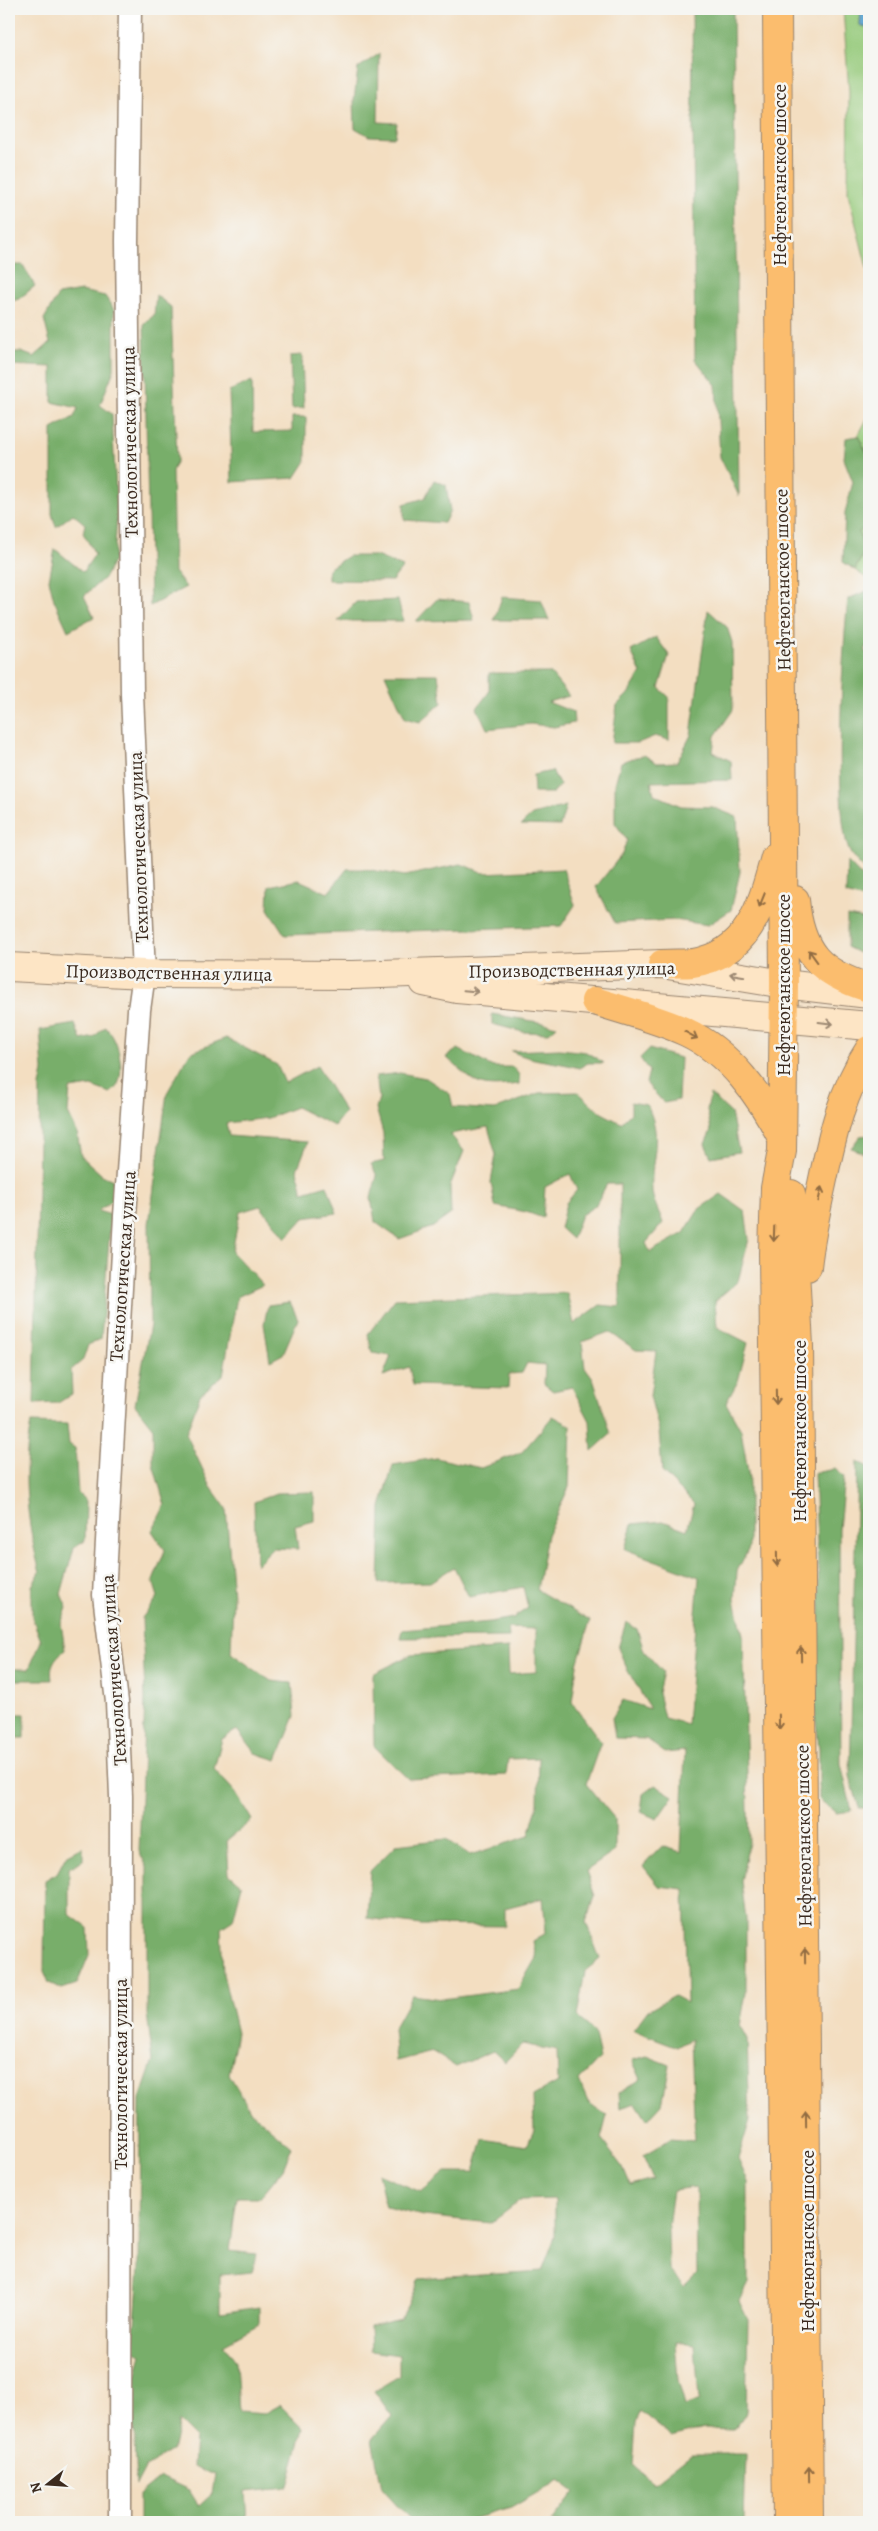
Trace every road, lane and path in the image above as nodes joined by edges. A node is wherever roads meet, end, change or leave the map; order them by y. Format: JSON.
{"nodes":[{"id":1,"x":130,"y":9,"type":"edge"},
{"id":2,"x":778,"y":9,"type":"edge"},
{"id":3,"x":784,"y":819,"type":"junction"},
{"id":4,"x":662,"y":964,"type":"junction"},
{"id":5,"x":9,"y":967,"type":"edge"},
{"id":6,"x":144,"y":974,"type":"junction"},
{"id":7,"x":388,"y":975,"type":"junction"},
{"id":8,"x":784,"y":984,"type":"junction"},
{"id":9,"x":869,"y":988,"type":"edge"},
{"id":10,"x":869,"y":994,"type":"edge"},
{"id":11,"x":595,"y":1001,"type":"junction"},
{"id":12,"x":783,"y":1018,"type":"junction"},
{"id":13,"x":869,"y":1026,"type":"edge"},
{"id":14,"x":869,"y":1050,"type":"edge"},
{"id":15,"x":782,"y":1145,"type":"junction"},
{"id":16,"x":799,"y":1346,"type":"junction"},
{"id":17,"x":120,"y":2522,"type":"edge"},
{"id":18,"x":787,"y":2522,"type":"edge"},
{"id":19,"x":809,"y":2522,"type":"edge"}],
"edges":[{"from":1,"to":6,"type":"street","name":"Технологическая улица"},
{"from":2,"to":3,"type":"main road","name":"Нефтеюганское шоссе"},
{"from":3,"to":4,"type":"main road","one_way":true},
{"from":3,"to":8,"type":"main road","name":"Нефтеюганское шоссе"},
{"from":9,"to":3,"type":"main road","one_way":true},
{"from":4,"to":7,"type":"main road","name":"Производственная улица"},
{"from":8,"to":4,"type":"main road","name":"Производственная улица","one_way":true},
{"from":5,"to":6,"type":"main road","name":"Производственная улица"},
{"from":6,"to":7,"type":"main road","name":"Производственная улица"},
{"from":6,"to":17,"type":"street","name":"Технологическая улица"},
{"from":7,"to":11,"type":"main road","name":"Производственная улица","one_way":true},
{"from":8,"to":10,"type":"main road","name":"Производственная улица"},
{"from":8,"to":12,"type":"main road","name":"Нефтеюганское шоссе"},
{"from":11,"to":12,"type":"main road","name":"Производственная улица"},
{"from":11,"to":15,"type":"main road","one_way":true},
{"from":12,"to":13,"type":"main road","name":"Производственная улица","one_way":true},
{"from":12,"to":15,"type":"main road","name":"Нефтеюганское шоссе"},
{"from":16,"to":14,"type":"main road","one_way":true},
{"from":15,"to":16,"type":"main road","name":"Нефтеюганское шоссе"},
{"from":15,"to":18,"type":"main road","name":"Нефтеюганское шоссе","one_way":true},
{"from":19,"to":16,"type":"main road","name":"Нефтеюганское шоссе","one_way":true}]}
